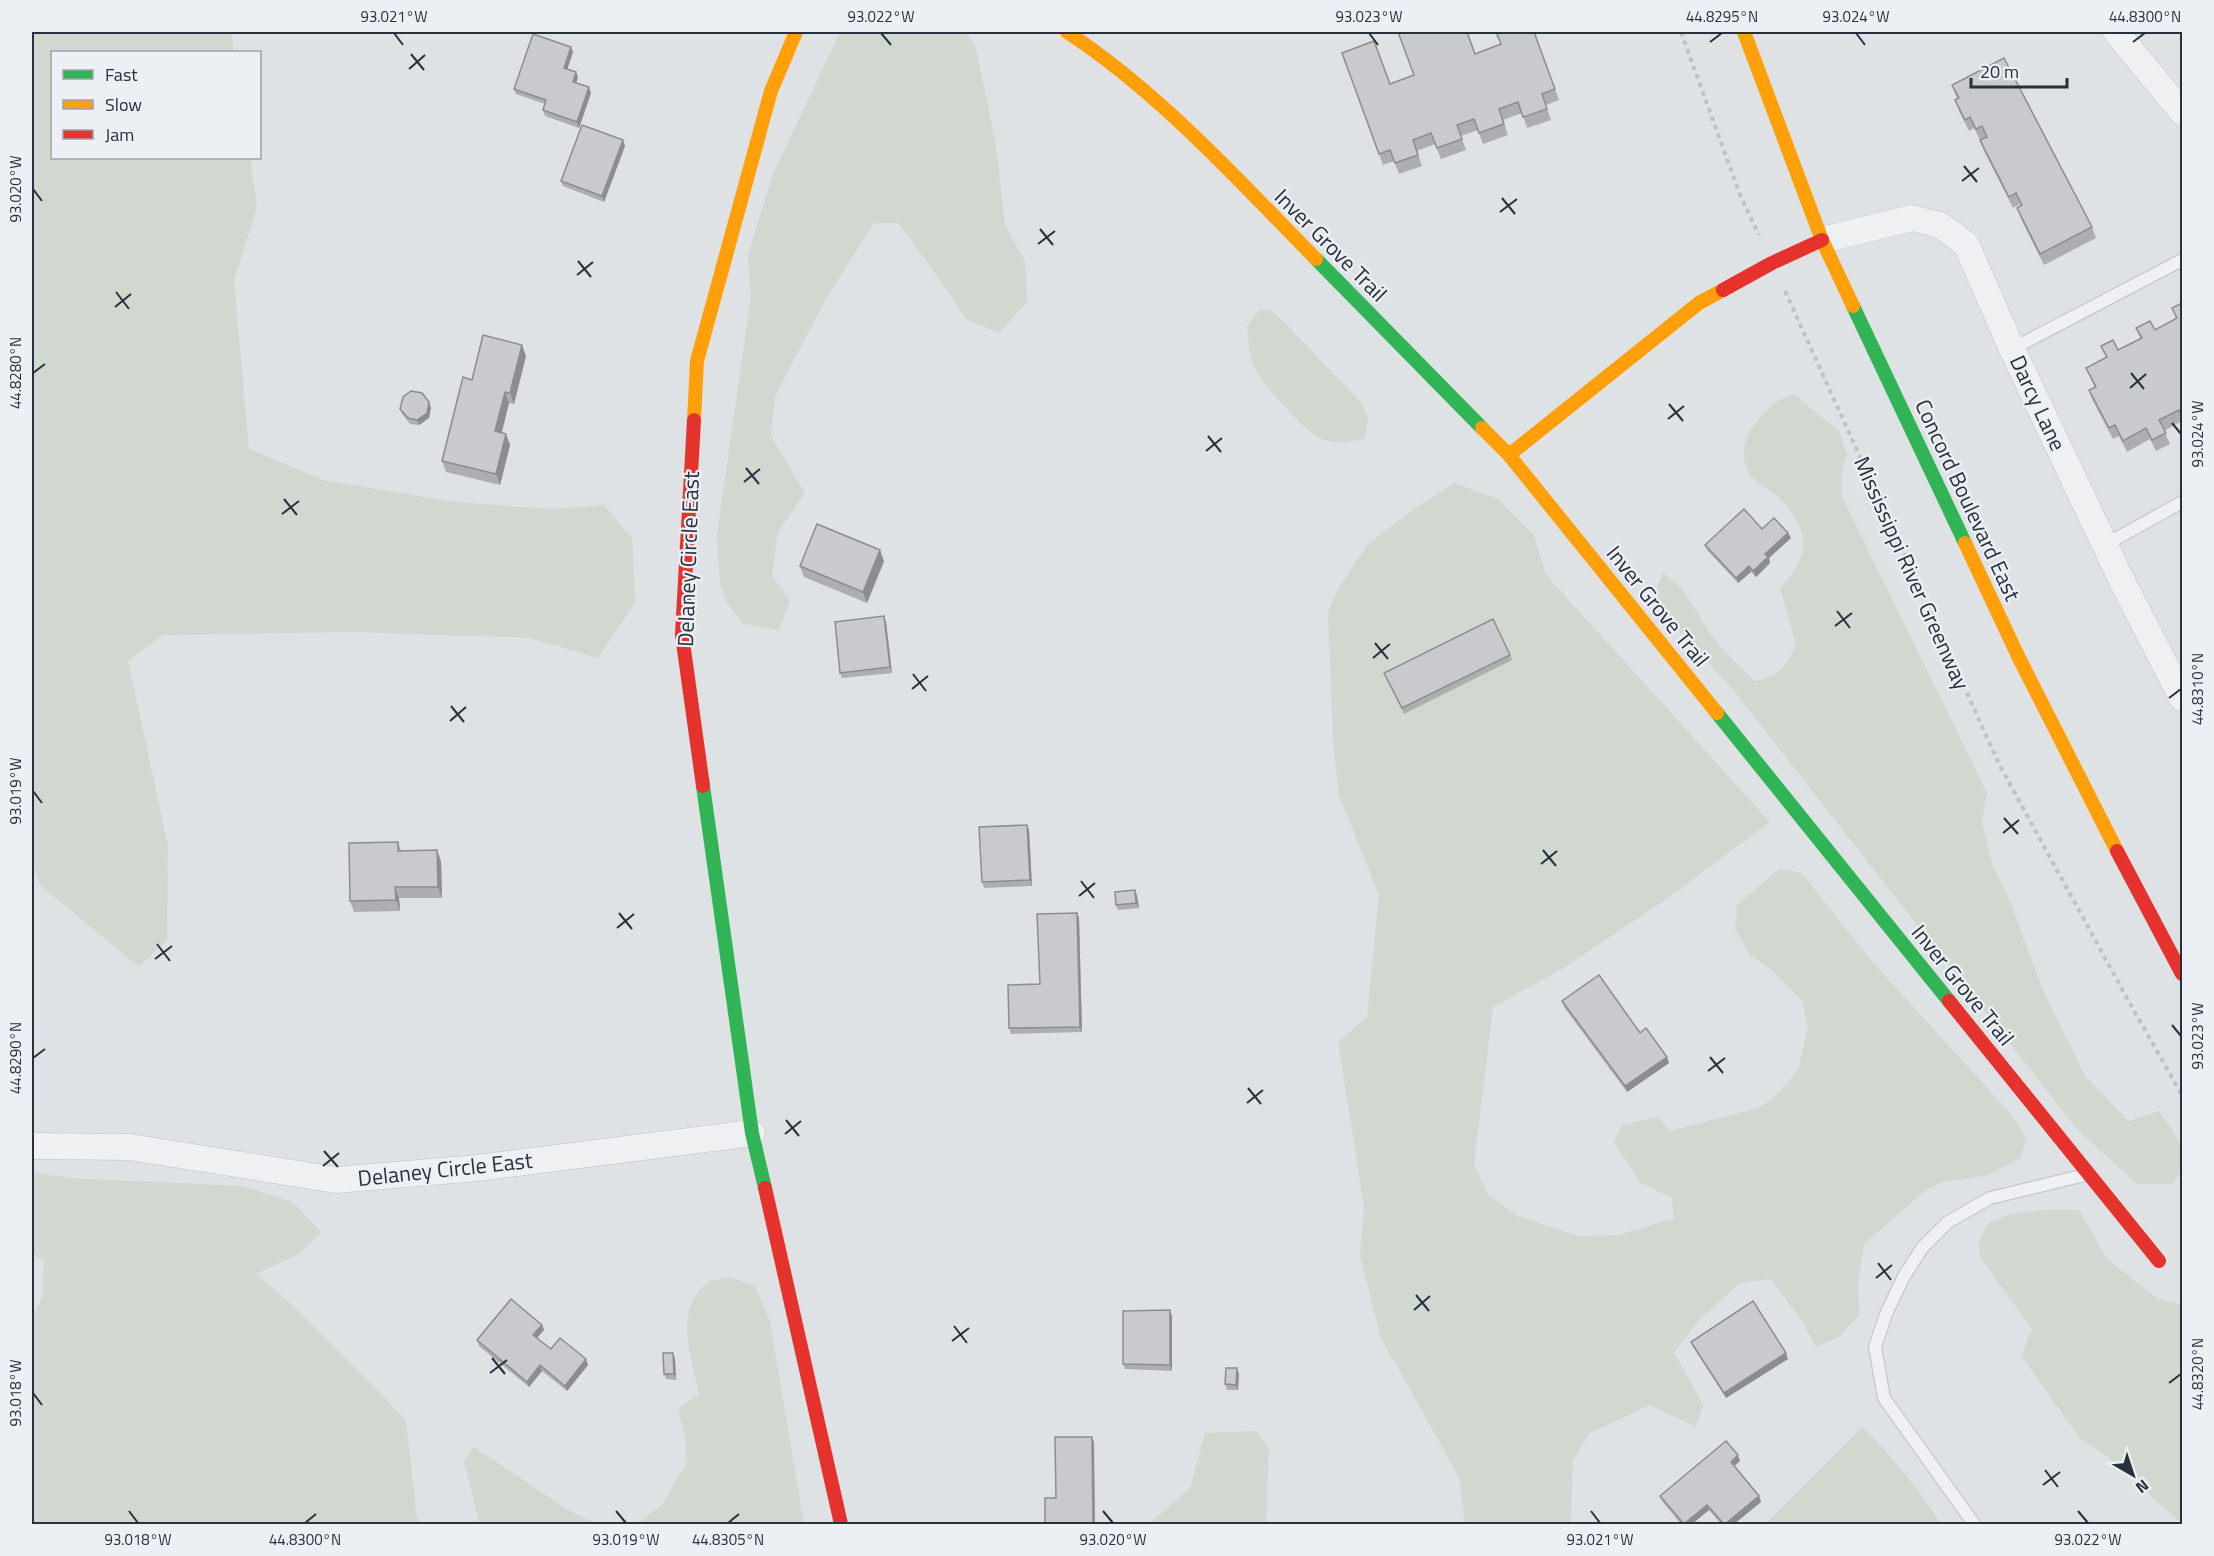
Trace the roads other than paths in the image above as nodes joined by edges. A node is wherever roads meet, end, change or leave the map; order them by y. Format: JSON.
{"nodes":[{"id":1,"x":796,"y":32,"type":"edge"},
{"id":2,"x":1067,"y":32,"type":"edge"},
{"id":3,"x":1744,"y":32,"type":"edge"},
{"id":4,"x":2116,"y":32,"type":"edge"},
{"id":5,"x":2182,"y":112,"type":"edge"},
{"id":6,"x":1822,"y":240,"type":"junction"},
{"id":7,"x":2182,"y":260,"type":"edge"},
{"id":8,"x":2012,"y":349,"type":"junction"},
{"id":9,"x":1509,"y":455,"type":"junction"},
{"id":10,"x":2182,"y":501,"type":"edge"},
{"id":11,"x":2105,"y":545,"type":"junction"},
{"id":12,"x":2182,"y":698,"type":"edge"},
{"id":13,"x":2182,"y":974,"type":"edge"},
{"id":14,"x":752,"y":1133,"type":"junction"},
{"id":15,"x":32,"y":1146,"type":"edge"},
{"id":16,"x":2089,"y":1174,"type":"junction"},
{"id":17,"x":2159,"y":1261,"type":"dead end"},
{"id":18,"x":840,"y":1524,"type":"edge"},
{"id":19,"x":1974,"y":1524,"type":"edge"}],
"edges":[{"from":1,"to":14,"type":"street","name":"Delaney Circle East"},
{"from":2,"to":9,"type":"street","name":"Inver Grove Trail"},
{"from":3,"to":6,"type":"street","name":"Concord Boulevard East"},
{"from":4,"to":5,"type":"street"},
{"from":6,"to":8,"type":"street","name":"Darcy Lane"},
{"from":6,"to":9,"type":"street"},
{"from":6,"to":13,"type":"street","name":"Concord Boulevard East"},
{"from":7,"to":8,"type":"lane"},
{"from":8,"to":11,"type":"street","name":"Darcy Lane"},
{"from":9,"to":16,"type":"street","name":"Inver Grove Trail"},
{"from":10,"to":11,"type":"lane"},
{"from":11,"to":12,"type":"street","name":"Darcy Lane"},
{"from":14,"to":15,"type":"street","name":"Delaney Circle East"},
{"from":14,"to":18,"type":"street","name":"Delaney Circle East"},
{"from":16,"to":17,"type":"street","name":"Inver Grove Trail"},
{"from":16,"to":19,"type":"lane"}]}
